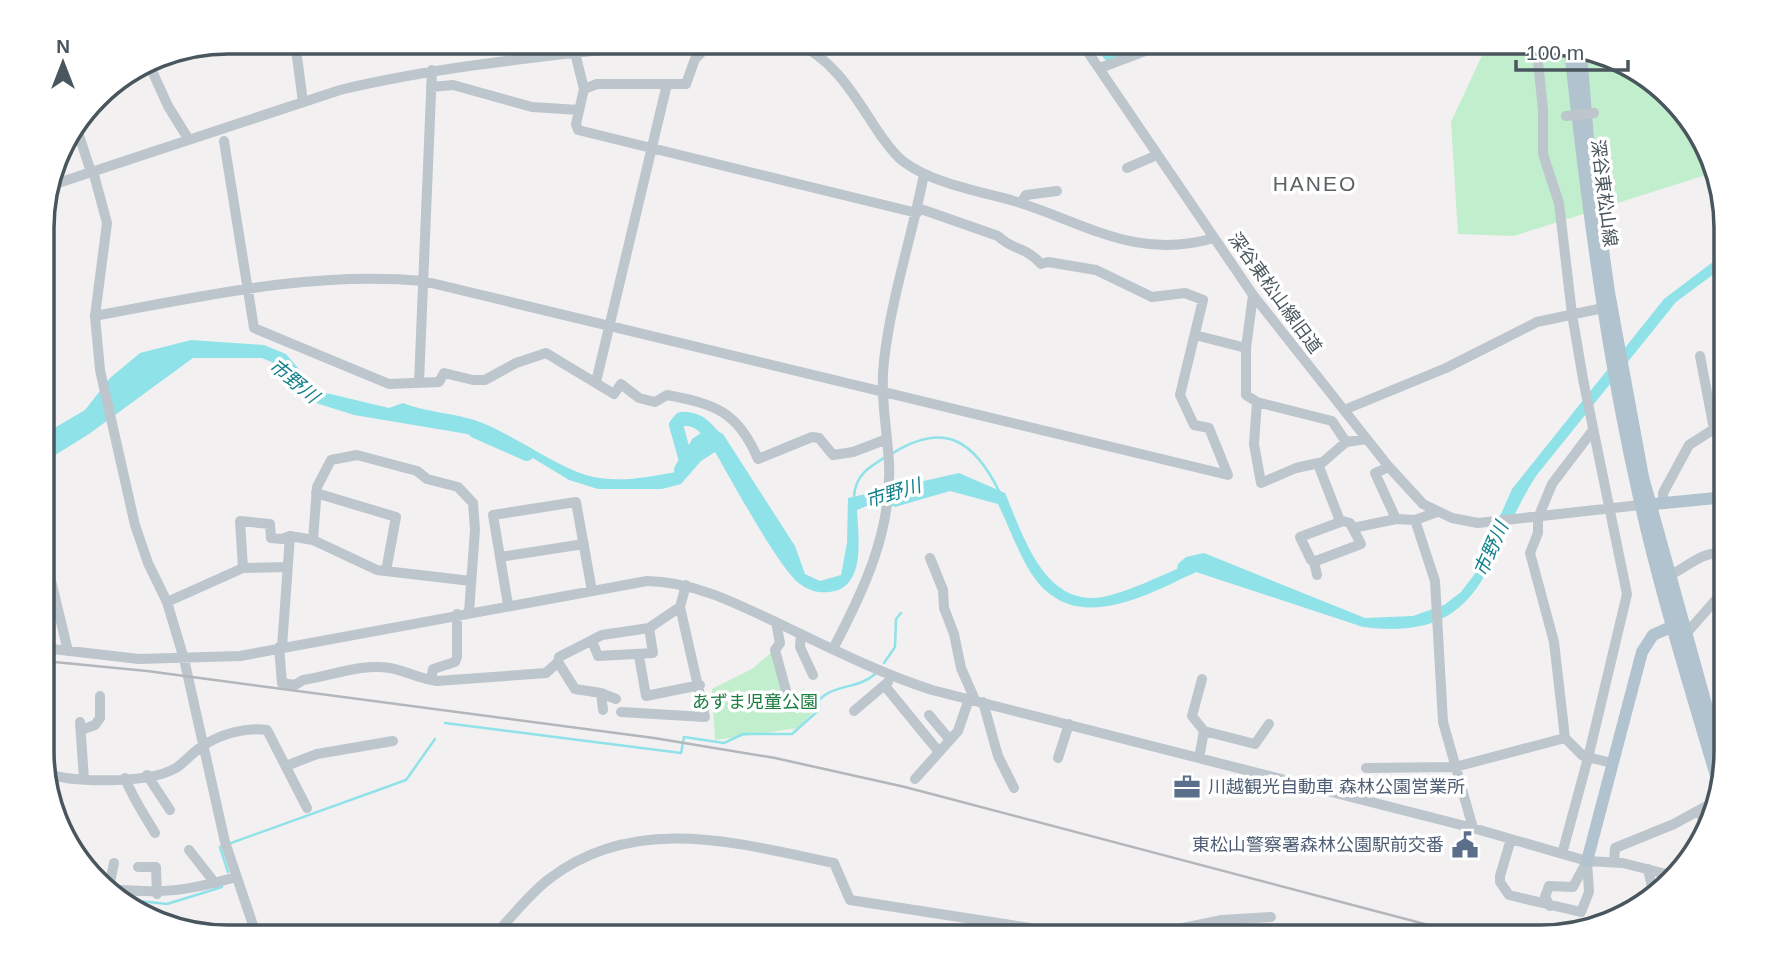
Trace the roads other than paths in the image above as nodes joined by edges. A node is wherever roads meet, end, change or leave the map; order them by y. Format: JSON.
{"nodes":[{"id":1,"x":297,"y":54,"type":"edge"},
{"id":2,"x":567,"y":54,"type":"edge"},
{"id":3,"x":575,"y":54,"type":"edge"},
{"id":4,"x":700,"y":54,"type":"edge"},
{"id":5,"x":816,"y":54,"type":"edge"},
{"id":6,"x":1090,"y":54,"type":"edge"},
{"id":7,"x":1137,"y":54,"type":"edge"},
{"id":8,"x":1537,"y":54,"type":"edge"},
{"id":9,"x":1571,"y":58,"type":"edge"},
{"id":10,"x":1582,"y":59,"type":"edge"},
{"id":11,"x":1100,"y":68,"type":"junction"},
{"id":12,"x":432,"y":70,"type":"junction"},
{"id":13,"x":152,"y":71,"type":"edge"},
{"id":14,"x":667,"y":84,"type":"junction"},
{"id":15,"x":431,"y":86,"type":"junction"},
{"id":16,"x":584,"y":89,"type":"junction"},
{"id":17,"x":303,"y":102,"type":"junction"},
{"id":18,"x":579,"y":110,"type":"junction"},
{"id":19,"x":1594,"y":113,"type":"dead end"},
{"id":20,"x":1566,"y":116,"type":"dead end"},
{"id":21,"x":80,"y":138,"type":"edge"},
{"id":22,"x":189,"y":140,"type":"junction"},
{"id":23,"x":224,"y":141,"type":"dead end"},
{"id":24,"x":651,"y":148,"type":"junction"},
{"id":25,"x":1157,"y":155,"type":"junction"},
{"id":26,"x":1127,"y":168,"type":"dead end"},
{"id":27,"x":92,"y":171,"type":"junction"},
{"id":28,"x":925,"y":174,"type":"junction"},
{"id":29,"x":60,"y":182,"type":"edge"},
{"id":30,"x":1057,"y":191,"type":"dead end"},
{"id":31,"x":1021,"y":203,"type":"junction"},
{"id":32,"x":917,"y":211,"type":"junction"},
{"id":33,"x":1214,"y":237,"type":"junction"},
{"id":34,"x":423,"y":281,"type":"junction"},
{"id":35,"x":247,"y":288,"type":"junction"},
{"id":36,"x":1253,"y":295,"type":"junction"},
{"id":37,"x":1603,"y":308,"type":"junction"},
{"id":38,"x":1572,"y":314,"type":"junction"},
{"id":39,"x":95,"y":316,"type":"junction"},
{"id":40,"x":608,"y":325,"type":"junction"},
{"id":41,"x":1195,"y":335,"type":"junction"},
{"id":42,"x":1613,"y":336,"type":"junction"},
{"id":43,"x":1246,"y":348,"type":"junction"},
{"id":44,"x":1700,"y":356,"type":"dead end"},
{"id":45,"x":419,"y":382,"type":"junction"},
{"id":46,"x":596,"y":382,"type":"junction"},
{"id":47,"x":883,"y":394,"type":"junction"},
{"id":48,"x":1257,"y":402,"type":"junction"},
{"id":49,"x":1345,"y":411,"type":"junction"},
{"id":50,"x":1332,"y":421,"type":"junction"},
{"id":51,"x":1593,"y":430,"type":"junction"},
{"id":52,"x":887,"y":439,"type":"junction"},
{"id":53,"x":1366,"y":439,"type":"junction"},
{"id":54,"x":1346,"y":442,"type":"junction"},
{"id":55,"x":1318,"y":464,"type":"junction"},
{"id":56,"x":1389,"y":467,"type":"junction"},
{"id":57,"x":316,"y":493,"type":"junction"},
{"id":58,"x":1714,"y":498,"type":"edge"},
{"id":59,"x":1651,"y":504,"type":"junction"},
{"id":60,"x":1607,"y":510,"type":"junction"},
{"id":61,"x":1437,"y":512,"type":"junction"},
{"id":62,"x":1396,"y":519,"type":"junction"},
{"id":63,"x":1534,"y":519,"type":"junction"},
{"id":64,"x":1415,"y":520,"type":"junction"},
{"id":65,"x":1340,"y":521,"type":"junction"},
{"id":66,"x":1353,"y":528,"type":"junction"},
{"id":67,"x":290,"y":536,"type":"junction"},
{"id":68,"x":313,"y":540,"type":"junction"},
{"id":69,"x":584,"y":544,"type":"junction"},
{"id":70,"x":1714,"y":554,"type":"edge"},
{"id":71,"x":500,"y":557,"type":"junction"},
{"id":72,"x":930,"y":558,"type":"dead end"},
{"id":73,"x":1314,"y":562,"type":"junction"},
{"id":74,"x":288,"y":567,"type":"junction"},
{"id":75,"x":243,"y":568,"type":"junction"},
{"id":76,"x":386,"y":571,"type":"junction"},
{"id":77,"x":1317,"y":575,"type":"dead end"},
{"id":78,"x":1668,"y":576,"type":"junction"},
{"id":79,"x":471,"y":581,"type":"junction"},
{"id":80,"x":686,"y":585,"type":"junction"},
{"id":81,"x":592,"y":591,"type":"junction"},
{"id":82,"x":54,"y":594,"type":"edge"},
{"id":83,"x":1714,"y":598,"type":"edge"},
{"id":84,"x":167,"y":602,"type":"junction"},
{"id":85,"x":508,"y":605,"type":"junction"},
{"id":86,"x":680,"y":607,"type":"junction"},
{"id":87,"x":469,"y":612,"type":"junction"},
{"id":88,"x":457,"y":614,"type":"junction"},
{"id":89,"x":776,"y":622,"type":"junction"},
{"id":90,"x":649,"y":628,"type":"junction"},
{"id":91,"x":1680,"y":628,"type":"junction"},
{"id":92,"x":801,"y":634,"type":"junction"},
{"id":93,"x":592,"y":641,"type":"junction"},
{"id":94,"x":281,"y":647,"type":"junction"},
{"id":95,"x":54,"y":649,"type":"edge"},
{"id":96,"x":833,"y":649,"type":"junction"},
{"id":97,"x":68,"y":651,"type":"junction"},
{"id":98,"x":639,"y":656,"type":"junction"},
{"id":99,"x":184,"y":659,"type":"junction"},
{"id":100,"x":558,"y":663,"type":"junction"},
{"id":101,"x":813,"y":675,"type":"dead end"},
{"id":102,"x":893,"y":676,"type":"junction"},
{"id":103,"x":430,"y":680,"type":"junction"},
{"id":104,"x":1202,"y":680,"type":"dead end"},
{"id":105,"x":699,"y":685,"type":"junction"},
{"id":106,"x":885,"y":686,"type":"junction"},
{"id":107,"x":601,"y":693,"type":"junction"},
{"id":108,"x":787,"y":695,"type":"dead end"},
{"id":109,"x":100,"y":696,"type":"dead end"},
{"id":110,"x":616,"y":699,"type":"dead end"},
{"id":111,"x":976,"y":700,"type":"junction"},
{"id":112,"x":603,"y":710,"type":"dead end"},
{"id":113,"x":854,"y":711,"type":"dead end"},
{"id":114,"x":621,"y":712,"type":"dead end"},
{"id":115,"x":929,"y":715,"type":"dead end"},
{"id":116,"x":1269,"y":723,"type":"dead end"},
{"id":117,"x":1069,"y":724,"type":"junction"},
{"id":118,"x":1204,"y":731,"type":"junction"},
{"id":119,"x":1714,"y":737,"type":"edge"},
{"id":120,"x":1565,"y":738,"type":"junction"},
{"id":121,"x":950,"y":740,"type":"junction"},
{"id":122,"x":393,"y":741,"type":"dead end"},
{"id":123,"x":202,"y":747,"type":"junction"},
{"id":124,"x":939,"y":752,"type":"junction"},
{"id":125,"x":1058,"y":758,"type":"dead end"},
{"id":126,"x":1199,"y":758,"type":"junction"},
{"id":127,"x":1588,"y":758,"type":"junction"},
{"id":128,"x":1612,"y":764,"type":"junction"},
{"id":129,"x":1713,"y":764,"type":"edge"},
{"id":130,"x":286,"y":766,"type":"junction"},
{"id":131,"x":1455,"y":767,"type":"junction"},
{"id":132,"x":1367,"y":768,"type":"dead end"},
{"id":133,"x":56,"y":775,"type":"edge"},
{"id":134,"x":147,"y":775,"type":"junction"},
{"id":135,"x":125,"y":778,"type":"junction"},
{"id":136,"x":84,"y":779,"type":"junction"},
{"id":137,"x":915,"y":779,"type":"dead end"},
{"id":138,"x":1013,"y":788,"type":"dead end"},
{"id":139,"x":307,"y":808,"type":"dead end"},
{"id":140,"x":1703,"y":809,"type":"edge"},
{"id":141,"x":170,"y":810,"type":"dead end"},
{"id":142,"x":1700,"y":811,"type":"junction"},
{"id":143,"x":1701,"y":814,"type":"edge"},
{"id":144,"x":1473,"y":828,"type":"junction"},
{"id":145,"x":155,"y":833,"type":"dead end"},
{"id":146,"x":1511,"y":839,"type":"junction"},
{"id":147,"x":189,"y":850,"type":"dead end"},
{"id":148,"x":1562,"y":854,"type":"junction"},
{"id":149,"x":1587,"y":861,"type":"junction"},
{"id":150,"x":1614,"y":862,"type":"junction"},
{"id":151,"x":114,"y":863,"type":"dead end"},
{"id":152,"x":138,"y":867,"type":"dead end"},
{"id":153,"x":1648,"y":869,"type":"junction"},
{"id":154,"x":1663,"y":873,"type":"edge"},
{"id":155,"x":236,"y":877,"type":"junction"},
{"id":156,"x":111,"y":879,"type":"edge"},
{"id":157,"x":215,"y":883,"type":"junction"},
{"id":158,"x":1651,"y":884,"type":"edge"},
{"id":159,"x":125,"y":890,"type":"edge"},
{"id":160,"x":157,"y":894,"type":"junction"},
{"id":161,"x":1544,"y":902,"type":"junction"},
{"id":162,"x":1271,"y":917,"type":"dead end"},
{"id":163,"x":1007,"y":924,"type":"edge"},
{"id":164,"x":1201,"y":924,"type":"edge"},
{"id":165,"x":253,"y":925,"type":"edge"},
{"id":166,"x":505,"y":925,"type":"edge"}],
"edges":[{"from":1,"to":17,"type":"street"},
{"from":2,"to":12,"type":"street"},
{"from":3,"to":16,"type":"street"},
{"from":4,"to":14,"type":"street"},
{"from":5,"to":28,"type":"street"},
{"from":6,"to":11,"type":"street","name":"深谷東松山線旧道"},
{"from":7,"to":11,"type":"street"},
{"from":8,"to":38,"type":"street"},
{"from":9,"to":37,"type":"main road","name":"深谷東松山線"},
{"from":10,"to":42,"type":"main road","name":"深谷東松山線"},
{"from":11,"to":25,"type":"street","name":"深谷東松山線旧道"},
{"from":12,"to":15,"type":"street"},
{"from":12,"to":17,"type":"street"},
{"from":13,"to":22,"type":"street"},
{"from":14,"to":16,"type":"street"},
{"from":14,"to":24,"type":"street"},
{"from":15,"to":18,"type":"street"},
{"from":15,"to":34,"type":"street"},
{"from":16,"to":18,"type":"street"},
{"from":17,"to":22,"type":"street"},
{"from":18,"to":24,"type":"street"},
{"from":19,"to":20,"type":"street","bridge":true},
{"from":21,"to":27,"type":"street"},
{"from":22,"to":27,"type":"street"},
{"from":23,"to":35,"type":"street"},
{"from":24,"to":32,"type":"street"},
{"from":24,"to":40,"type":"street"},
{"from":25,"to":26,"type":"street"},
{"from":25,"to":33,"type":"street","name":"深谷東松山線旧道"},
{"from":27,"to":29,"type":"street"},
{"from":27,"to":39,"type":"street"},
{"from":28,"to":31,"type":"street"},
{"from":28,"to":32,"type":"street"},
{"from":30,"to":31,"type":"street"},
{"from":31,"to":33,"type":"street"},
{"from":32,"to":41,"type":"street"},
{"from":32,"to":47,"type":"street"},
{"from":33,"to":36,"type":"street","name":"深谷東松山線旧道"},
{"from":34,"to":35,"type":"street"},
{"from":34,"to":40,"type":"street"},
{"from":34,"to":45,"type":"street"},
{"from":35,"to":39,"type":"street"},
{"from":35,"to":45,"type":"street"},
{"from":36,"to":43,"type":"street"},
{"from":36,"to":49,"type":"street","name":"深谷東松山線旧道"},
{"from":37,"to":38,"type":"street"},
{"from":37,"to":42,"type":"main road","name":"深谷東松山線"},
{"from":38,"to":49,"type":"street"},
{"from":38,"to":51,"type":"street"},
{"from":39,"to":84,"type":"street"},
{"from":40,"to":46,"type":"street"},
{"from":40,"to":47,"type":"street"},
{"from":41,"to":43,"type":"street"},
{"from":41,"to":47,"type":"street"},
{"from":42,"to":59,"type":"main road"},
{"from":43,"to":48,"type":"street"},
{"from":44,"to":59,"type":"street"},
{"from":45,"to":46,"type":"street"},
{"from":46,"to":52,"type":"street"},
{"from":47,"to":52,"type":"street"},
{"from":48,"to":50,"type":"street"},
{"from":48,"to":55,"type":"street"},
{"from":49,"to":50,"type":"street"},
{"from":49,"to":53,"type":"street","name":"深谷東松山線旧道"},
{"from":50,"to":54,"type":"street"},
{"from":51,"to":60,"type":"street"},
{"from":51,"to":63,"type":"street"},
{"from":52,"to":96,"type":"street"},
{"from":53,"to":54,"type":"street"},
{"from":53,"to":56,"type":"street","name":"深谷東松山線旧道"},
{"from":54,"to":55,"type":"street"},
{"from":55,"to":65,"type":"street"},
{"from":56,"to":61,"type":"street","name":"深谷東松山線旧道"},
{"from":56,"to":62,"type":"street"},
{"from":57,"to":68,"type":"street"},
{"from":57,"to":76,"type":"street"},
{"from":57,"to":79,"type":"street"},
{"from":58,"to":59,"type":"main road"},
{"from":59,"to":60,"type":"street"},
{"from":59,"to":78,"type":"main road"},
{"from":59,"to":91,"type":"main road"},
{"from":60,"to":63,"type":"street"},
{"from":60,"to":127,"type":"street"},
{"from":61,"to":63,"type":"street","name":"深谷東松山線旧道"},
{"from":61,"to":64,"type":"street"},
{"from":62,"to":64,"type":"street"},
{"from":62,"to":66,"type":"street"},
{"from":63,"to":120,"type":"street"},
{"from":64,"to":131,"type":"street"},
{"from":65,"to":66,"type":"street"},
{"from":65,"to":73,"type":"street"},
{"from":66,"to":73,"type":"street"},
{"from":67,"to":68,"type":"street"},
{"from":67,"to":74,"type":"street"},
{"from":67,"to":75,"type":"street"},
{"from":68,"to":76,"type":"street"},
{"from":69,"to":71,"type":"street"},
{"from":69,"to":71,"type":"street"},
{"from":69,"to":81,"type":"street"},
{"from":70,"to":78,"type":"street"},
{"from":71,"to":85,"type":"street"},
{"from":72,"to":111,"type":"street"},
{"from":73,"to":77,"type":"street"},
{"from":74,"to":75,"type":"street"},
{"from":74,"to":94,"type":"street"},
{"from":75,"to":84,"type":"street"},
{"from":76,"to":79,"type":"street"},
{"from":78,"to":91,"type":"main road"},
{"from":79,"to":87,"type":"street"},
{"from":80,"to":81,"type":"street"},
{"from":80,"to":86,"type":"street"},
{"from":80,"to":89,"type":"street"},
{"from":81,"to":85,"type":"street"},
{"from":82,"to":97,"type":"street"},
{"from":83,"to":91,"type":"street"},
{"from":84,"to":99,"type":"street"},
{"from":85,"to":87,"type":"street"},
{"from":86,"to":90,"type":"street"},
{"from":86,"to":105,"type":"street"},
{"from":87,"to":88,"type":"street"},
{"from":88,"to":94,"type":"street"},
{"from":88,"to":103,"type":"street"},
{"from":89,"to":92,"type":"street"},
{"from":89,"to":108,"type":"street"},
{"from":90,"to":93,"type":"street"},
{"from":90,"to":98,"type":"street"},
{"from":91,"to":119,"type":"main road"},
{"from":91,"to":128,"type":"main road"},
{"from":91,"to":129,"type":"main road"},
{"from":92,"to":96,"type":"street"},
{"from":92,"to":101,"type":"street"},
{"from":93,"to":98,"type":"street"},
{"from":93,"to":100,"type":"street"},
{"from":94,"to":99,"type":"street"},
{"from":94,"to":103,"type":"street"},
{"from":95,"to":97,"type":"street"},
{"from":96,"to":102,"type":"street"},
{"from":97,"to":99,"type":"street"},
{"from":98,"to":105,"type":"street"},
{"from":99,"to":123,"type":"street"},
{"from":100,"to":103,"type":"street"},
{"from":100,"to":107,"type":"street"},
{"from":102,"to":106,"type":"street"},
{"from":102,"to":111,"type":"street"},
{"from":104,"to":118,"type":"street"},
{"from":105,"to":114,"type":"street"},
{"from":106,"to":113,"type":"street"},
{"from":106,"to":124,"type":"street"},
{"from":107,"to":110,"type":"street"},
{"from":107,"to":112,"type":"street"},
{"from":109,"to":136,"type":"street"},
{"from":111,"to":117,"type":"street"},
{"from":111,"to":121,"type":"street"},
{"from":111,"to":138,"type":"street"},
{"from":115,"to":121,"type":"street"},
{"from":116,"to":118,"type":"street"},
{"from":117,"to":125,"type":"street"},
{"from":117,"to":126,"type":"street"},
{"from":118,"to":126,"type":"street"},
{"from":120,"to":127,"type":"street"},
{"from":120,"to":131,"type":"street"},
{"from":121,"to":124,"type":"street"},
{"from":122,"to":130,"type":"street"},
{"from":123,"to":130,"type":"street"},
{"from":123,"to":134,"type":"street"},
{"from":123,"to":155,"type":"street"},
{"from":124,"to":137,"type":"street"},
{"from":126,"to":144,"type":"street"},
{"from":127,"to":128,"type":"street"},
{"from":127,"to":148,"type":"street"},
{"from":128,"to":149,"type":"main road"},
{"from":130,"to":139,"type":"street"},
{"from":131,"to":132,"type":"street"},
{"from":131,"to":144,"type":"street"},
{"from":133,"to":136,"type":"street"},
{"from":134,"to":135,"type":"street"},
{"from":134,"to":141,"type":"street"},
{"from":135,"to":136,"type":"street"},
{"from":135,"to":145,"type":"street"},
{"from":140,"to":142,"type":"street"},
{"from":142,"to":143,"type":"street"},
{"from":142,"to":150,"type":"street"},
{"from":144,"to":146,"type":"street"},
{"from":146,"to":148,"type":"street"},
{"from":146,"to":161,"type":"street"},
{"from":147,"to":157,"type":"street"},
{"from":148,"to":149,"type":"street"},
{"from":149,"to":150,"type":"street"},
{"from":149,"to":161,"type":"street"},
{"from":149,"to":161,"type":"street"},
{"from":150,"to":153,"type":"street"},
{"from":151,"to":156,"type":"street"},
{"from":152,"to":160,"type":"street"},
{"from":153,"to":154,"type":"street"},
{"from":153,"to":158,"type":"street"},
{"from":155,"to":157,"type":"street"},
{"from":155,"to":165,"type":"street"},
{"from":157,"to":160,"type":"street"},
{"from":159,"to":160,"type":"street"},
{"from":162,"to":164,"type":"street"},
{"from":163,"to":166,"type":"street"}]}
